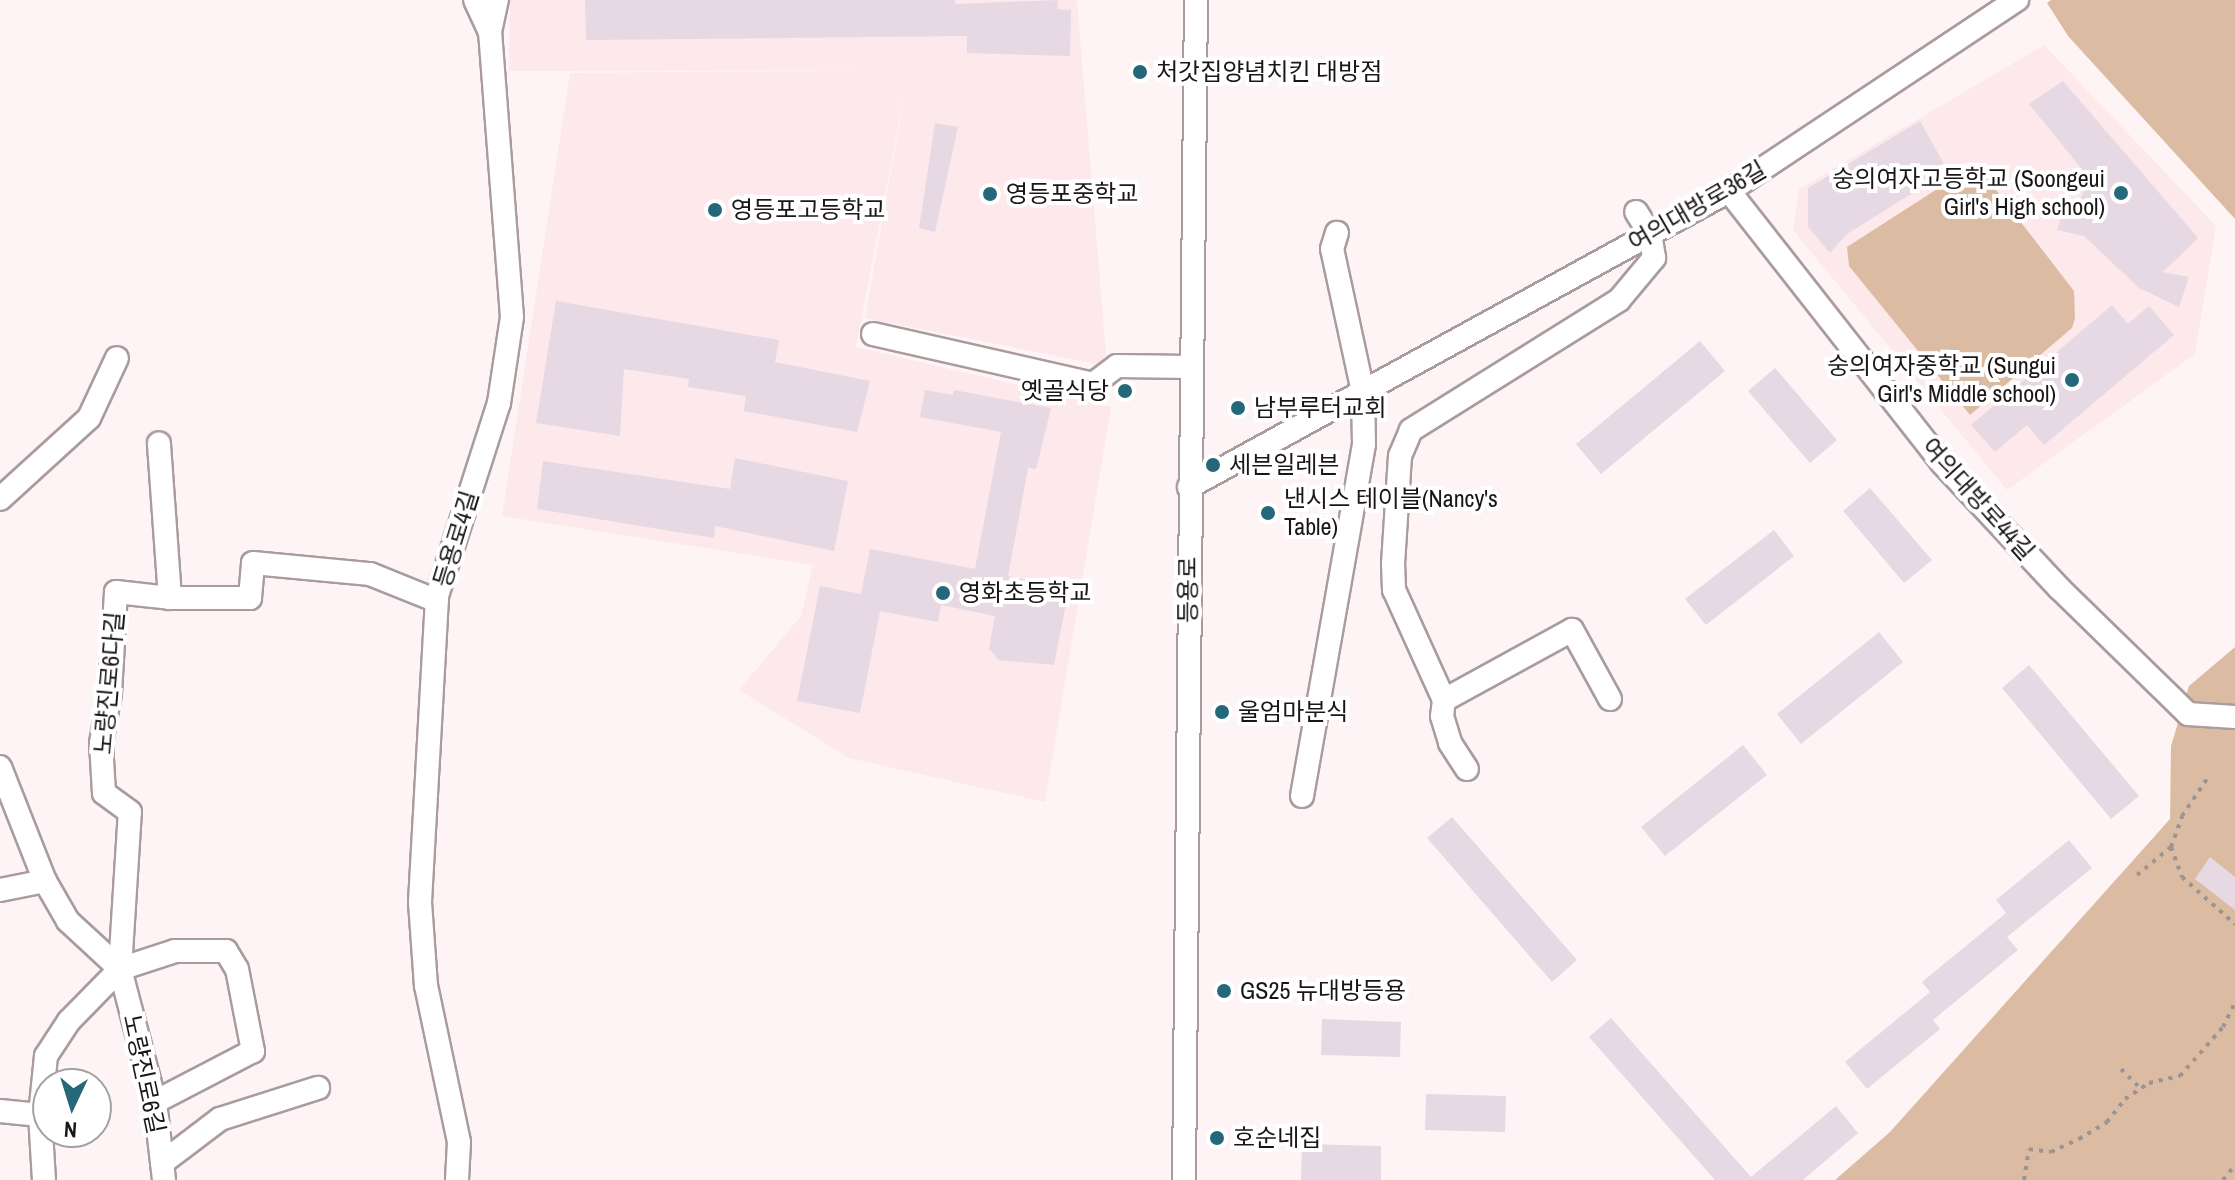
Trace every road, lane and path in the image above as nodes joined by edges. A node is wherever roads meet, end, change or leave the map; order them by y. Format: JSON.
{"nodes":[{"id":1,"x":475,"y":0,"type":"edge"},
{"id":2,"x":497,"y":0,"type":"edge"},
{"id":3,"x":1196,"y":0,"type":"edge"},
{"id":4,"x":2009,"y":2,"type":"edge"},
{"id":5,"x":490,"y":32,"type":"junction"},
{"id":6,"x":1729,"y":191,"type":"junction"},
{"id":7,"x":1636,"y":212,"type":"dead end"},
{"id":8,"x":1337,"y":233,"type":"dead end"},
{"id":9,"x":1650,"y":234,"type":"junction"},
{"id":10,"x":873,"y":334,"type":"dead end"},
{"id":11,"x":117,"y":358,"type":"dead end"},
{"id":12,"x":1190,"y":367,"type":"junction"},
{"id":13,"x":1363,"y":392,"type":"junction"},
{"id":14,"x":159,"y":443,"type":"dead end"},
{"id":15,"x":1189,"y":487,"type":"junction"},
{"id":16,"x":0,"y":499,"type":"edge"},
{"id":17,"x":170,"y":598,"type":"junction"},
{"id":18,"x":437,"y":601,"type":"junction"},
{"id":19,"x":1610,"y":699,"type":"dead end"},
{"id":20,"x":1444,"y":700,"type":"junction"},
{"id":21,"x":2235,"y":717,"type":"edge"},
{"id":22,"x":0,"y":767,"type":"edge"},
{"id":23,"x":1467,"y":769,"type":"dead end"},
{"id":24,"x":2209,"y":776,"type":"dead end"},
{"id":25,"x":1302,"y":796,"type":"dead end"},
{"id":26,"x":2171,"y":847,"type":"junction"},
{"id":27,"x":2137,"y":875,"type":"dead end"},
{"id":28,"x":45,"y":881,"type":"junction"},
{"id":29,"x":0,"y":890,"type":"edge"},
{"id":30,"x":2235,"y":924,"type":"edge"},
{"id":31,"x":120,"y":969,"type":"junction"},
{"id":32,"x":2235,"y":1002,"type":"edge"},
{"id":33,"x":45,"y":1068,"type":"edge"},
{"id":34,"x":2121,"y":1069,"type":"dead end"},
{"id":35,"x":318,"y":1088,"type":"dead end"},
{"id":36,"x":2141,"y":1089,"type":"junction"},
{"id":37,"x":155,"y":1102,"type":"junction"},
{"id":38,"x":0,"y":1111,"type":"edge"},
{"id":39,"x":32,"y":1114,"type":"edge"},
{"id":40,"x":42,"y":1148,"type":"edge"},
{"id":41,"x":2235,"y":1165,"type":"edge"},
{"id":42,"x":163,"y":1171,"type":"edge"},
{"id":43,"x":44,"y":1180,"type":"edge"},
{"id":44,"x":457,"y":1180,"type":"edge"},
{"id":45,"x":1184,"y":1180,"type":"edge"},
{"id":46,"x":2024,"y":1180,"type":"edge"},
{"id":47,"x":2223,"y":1180,"type":"edge"}],
"edges":[{"from":1,"to":5,"type":"street","name":"등용로4길"},
{"from":2,"to":5,"type":"street"},
{"from":3,"to":12,"type":"street","name":"등용로"},
{"from":4,"to":6,"type":"street","name":"여의대방로36길"},
{"from":5,"to":18,"type":"street","name":"등용로4길"},
{"from":6,"to":9,"type":"street","name":"여의대방로36길"},
{"from":6,"to":21,"type":"street","name":"여의대방로44길"},
{"from":7,"to":9,"type":"street"},
{"from":8,"to":13,"type":"street"},
{"from":9,"to":13,"type":"street","name":"여의대방로36길"},
{"from":9,"to":20,"type":"street"},
{"from":10,"to":12,"type":"street"},
{"from":11,"to":16,"type":"street"},
{"from":12,"to":15,"type":"street","name":"등용로"},
{"from":13,"to":15,"type":"street","name":"여의대방로36길"},
{"from":13,"to":25,"type":"street"},
{"from":14,"to":17,"type":"street"},
{"from":15,"to":45,"type":"street","name":"등용로"},
{"from":17,"to":18,"type":"street"},
{"from":17,"to":31,"type":"street","name":"노량진로6다길"},
{"from":18,"to":44,"type":"street","name":"등용로4길"},
{"from":19,"to":20,"type":"street"},
{"from":20,"to":23,"type":"street"},
{"from":22,"to":28,"type":"street"},
{"from":24,"to":26,"type":"path"},
{"from":26,"to":27,"type":"path"},
{"from":26,"to":30,"type":"path"},
{"from":28,"to":29,"type":"street"},
{"from":28,"to":31,"type":"street"},
{"from":31,"to":33,"type":"street","name":"노량진로6길"},
{"from":31,"to":37,"type":"street","name":"노량진로6길"},
{"from":31,"to":37,"type":"street"},
{"from":32,"to":36,"type":"path"},
{"from":34,"to":36,"type":"path"},
{"from":35,"to":42,"type":"street"},
{"from":36,"to":46,"type":"path"},
{"from":37,"to":42,"type":"street","name":"노량진로6길"},
{"from":38,"to":39,"type":"street"},
{"from":40,"to":43,"type":"street","name":"노량진로6길"},
{"from":41,"to":47,"type":"path"}]}
